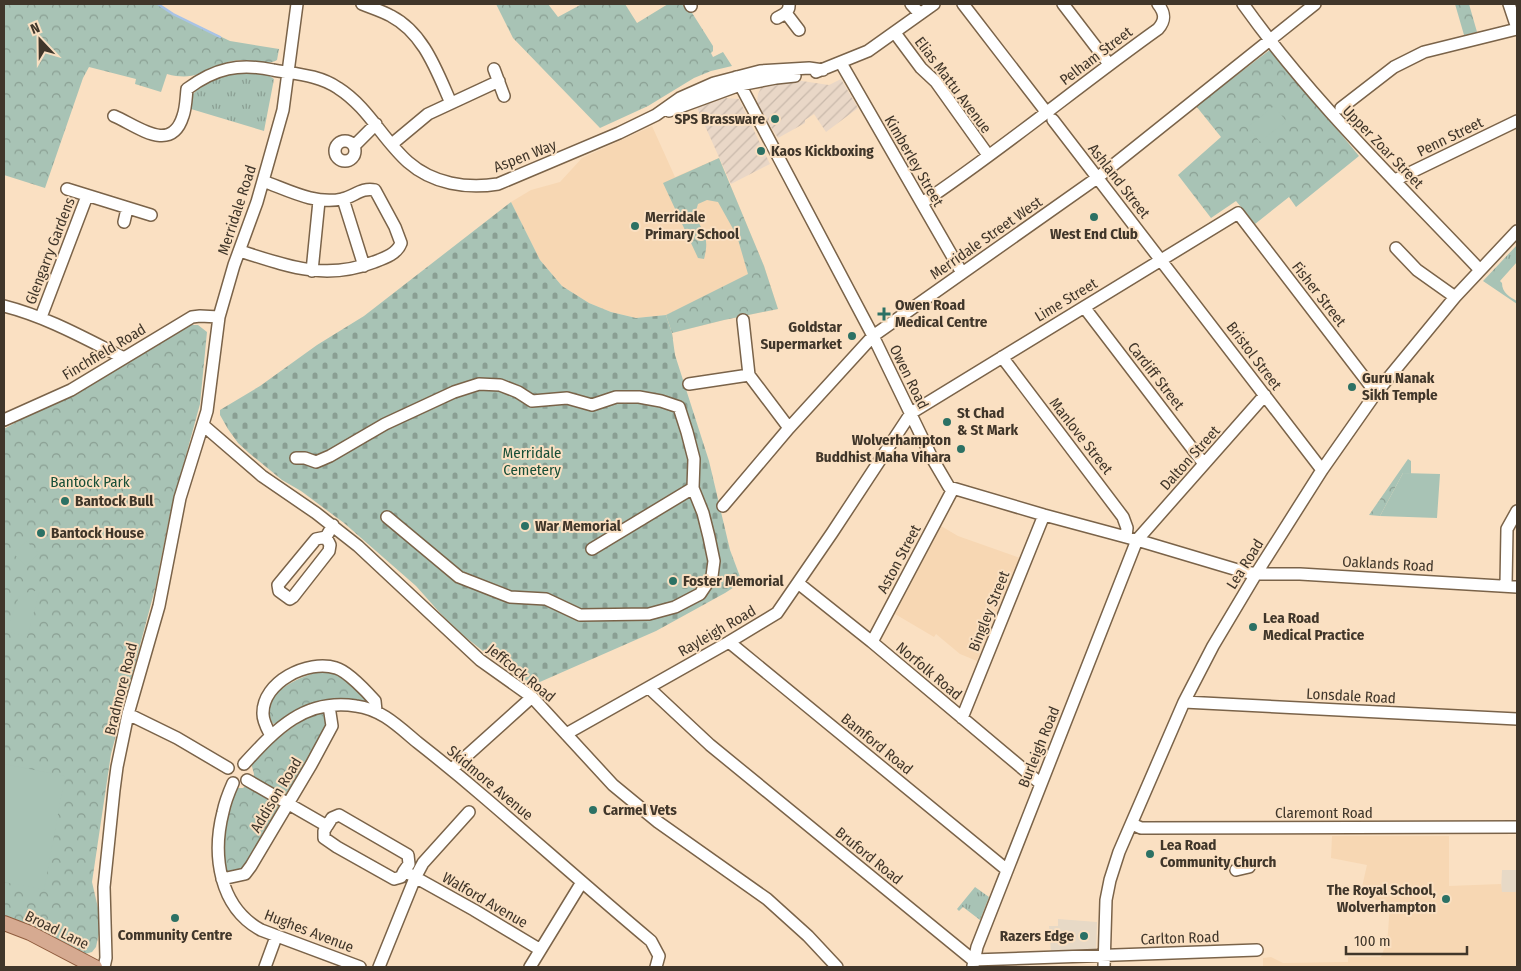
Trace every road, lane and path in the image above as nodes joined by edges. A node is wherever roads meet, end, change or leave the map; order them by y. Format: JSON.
{"nodes":[{"id":1,"x":297,"y":4,"type":"edge"},
{"id":2,"x":362,"y":4,"type":"edge"},
{"id":3,"x":911,"y":4,"type":"edge"},
{"id":4,"x":934,"y":4,"type":"edge"},
{"id":5,"x":963,"y":4,"type":"edge"},
{"id":6,"x":1064,"y":4,"type":"edge"},
{"id":7,"x":1158,"y":4,"type":"edge"},
{"id":8,"x":1243,"y":4,"type":"edge"},
{"id":9,"x":1315,"y":4,"type":"edge"},
{"id":10,"x":1509,"y":4,"type":"edge"},
{"id":11,"x":784,"y":12,"type":"edge"},
{"id":12,"x":920,"y":14,"type":"junction"},
{"id":13,"x":1517,"y":29,"type":"edge"},
{"id":14,"x":799,"y":30,"type":"dead end"},
{"id":15,"x":895,"y":33,"type":"junction"},
{"id":16,"x":1269,"y":41,"type":"junction"},
{"id":17,"x":841,"y":63,"type":"junction"},
{"id":18,"x":1109,"y":64,"type":"junction"},
{"id":19,"x":494,"y":69,"type":"dead end"},
{"id":20,"x":289,"y":72,"type":"junction"},
{"id":21,"x":499,"y":81,"type":"junction"},
{"id":22,"x":738,"y":81,"type":"junction"},
{"id":23,"x":504,"y":96,"type":"dead end"},
{"id":24,"x":452,"y":103,"type":"junction"},
{"id":25,"x":1341,"y":108,"type":"dead end"},
{"id":26,"x":114,"y":116,"type":"dead end"},
{"id":27,"x":1050,"y":117,"type":"junction"},
{"id":28,"x":1517,"y":121,"type":"edge"},
{"id":29,"x":376,"y":124,"type":"junction"},
{"id":30,"x":392,"y":144,"type":"junction"},
{"id":31,"x":354,"y":146,"type":"dead end"},
{"id":32,"x":988,"y":155,"type":"junction"},
{"id":33,"x":1097,"y":178,"type":"junction"},
{"id":34,"x":1395,"y":180,"type":"junction"},
{"id":35,"x":263,"y":181,"type":"junction"},
{"id":36,"x":67,"y":189,"type":"dead end"},
{"id":37,"x":87,"y":196,"type":"junction"},
{"id":38,"x":343,"y":199,"type":"junction"},
{"id":39,"x":319,"y":200,"type":"junction"},
{"id":40,"x":922,"y":203,"type":"junction"},
{"id":41,"x":127,"y":208,"type":"junction"},
{"id":42,"x":1238,"y":213,"type":"joint"},
{"id":43,"x":151,"y":215,"type":"dead end"},
{"id":44,"x":124,"y":222,"type":"dead end"},
{"id":45,"x":1517,"y":231,"type":"edge"},
{"id":46,"x":1396,"y":248,"type":"dead end"},
{"id":47,"x":240,"y":250,"type":"junction"},
{"id":48,"x":1161,"y":260,"type":"junction"},
{"id":49,"x":364,"y":266,"type":"junction"},
{"id":50,"x":1480,"y":270,"type":"junction"},
{"id":51,"x":312,"y":271,"type":"junction"},
{"id":52,"x":962,"y":273,"type":"junction"},
{"id":53,"x":1455,"y":297,"type":"junction"},
{"id":54,"x":4,"y":306,"type":"edge"},
{"id":55,"x":1084,"y":307,"type":"junction"},
{"id":56,"x":41,"y":317,"type":"junction"},
{"id":57,"x":219,"y":317,"type":"junction"},
{"id":58,"x":743,"y":320,"type":"dead end"},
{"id":59,"x":873,"y":336,"type":"junction"},
{"id":60,"x":1002,"y":357,"type":"junction"},
{"id":61,"x":124,"y":358,"type":"junction"},
{"id":62,"x":749,"y":375,"type":"junction"},
{"id":63,"x":689,"y":384,"type":"dead end"},
{"id":64,"x":1376,"y":393,"type":"junction"},
{"id":65,"x":1264,"y":395,"type":"junction"},
{"id":66,"x":911,"y":413,"type":"junction"},
{"id":67,"x":4,"y":420,"type":"edge"},
{"id":68,"x":203,"y":425,"type":"junction"},
{"id":69,"x":789,"y":428,"type":"junction"},
{"id":70,"x":296,"y":458,"type":"dead end"},
{"id":71,"x":1204,"y":464,"type":"junction"},
{"id":72,"x":1322,"y":470,"type":"junction"},
{"id":73,"x":693,"y":488,"type":"junction"},
{"id":74,"x":953,"y":489,"type":"junction"},
{"id":75,"x":723,"y":506,"type":"dead end"},
{"id":76,"x":1517,"y":511,"type":"edge"},
{"id":77,"x":1044,"y":515,"type":"junction"},
{"id":78,"x":387,"y":517,"type":"dead end"},
{"id":79,"x":333,"y":525,"type":"junction"},
{"id":80,"x":326,"y":537,"type":"junction"},
{"id":81,"x":1131,"y":538,"type":"junction"},
{"id":82,"x":592,"y":549,"type":"dead end"},
{"id":83,"x":1256,"y":574,"type":"junction"},
{"id":84,"x":798,"y":583,"type":"junction"},
{"id":85,"x":1512,"y":586,"type":"edge"},
{"id":86,"x":729,"y":642,"type":"junction"},
{"id":87,"x":872,"y":642,"type":"junction"},
{"id":88,"x":649,"y":688,"type":"junction"},
{"id":89,"x":532,"y":697,"type":"junction"},
{"id":90,"x":1184,"y":702,"type":"junction"},
{"id":91,"x":329,"y":706,"type":"junction"},
{"id":92,"x":376,"y":711,"type":"junction"},
{"id":93,"x":128,"y":714,"type":"junction"},
{"id":94,"x":962,"y":718,"type":"junction"},
{"id":95,"x":1517,"y":719,"type":"edge"},
{"id":96,"x":566,"y":734,"type":"junction"},
{"id":97,"x":271,"y":736,"type":"junction"},
{"id":98,"x":244,"y":764,"type":"junction"},
{"id":99,"x":228,"y":768,"type":"junction"},
{"id":100,"x":452,"y":769,"type":"junction"},
{"id":101,"x":247,"y":780,"type":"junction"},
{"id":102,"x":233,"y":782,"type":"junction"},
{"id":103,"x":1041,"y":784,"type":"junction"},
{"id":104,"x":483,"y":796,"type":"junction"},
{"id":105,"x":288,"y":804,"type":"junction"},
{"id":106,"x":1132,"y":824,"type":"junction"},
{"id":107,"x":327,"y":826,"type":"junction"},
{"id":108,"x":1517,"y":827,"type":"edge"},
{"id":109,"x":1249,"y":867,"type":"dead end"},
{"id":110,"x":1007,"y":870,"type":"junction"},
{"id":111,"x":1236,"y":870,"type":"dead end"},
{"id":112,"x":404,"y":871,"type":"junction"},
{"id":113,"x":415,"y":878,"type":"junction"},
{"id":114,"x":222,"y":879,"type":"junction"},
{"id":115,"x":582,"y":882,"type":"junction"},
{"id":116,"x":4,"y":923,"type":"edge"},
{"id":117,"x":276,"y":937,"type":"junction"},
{"id":118,"x":540,"y":949,"type":"junction"},
{"id":119,"x":1257,"y":950,"type":"dead end"},
{"id":120,"x":1104,"y":962,"type":"edge"},
{"id":121,"x":973,"y":964,"type":"edge"},
{"id":122,"x":95,"y":967,"type":"edge"},
{"id":123,"x":104,"y":967,"type":"edge"},
{"id":124,"x":265,"y":967,"type":"edge"},
{"id":125,"x":360,"y":967,"type":"edge"},
{"id":126,"x":379,"y":967,"type":"edge"},
{"id":127,"x":530,"y":967,"type":"edge"},
{"id":128,"x":656,"y":967,"type":"edge"},
{"id":129,"x":837,"y":967,"type":"edge"}],
"edges":[{"from":1,"to":20,"type":"street","name":"Merridale Road"},
{"from":2,"to":24,"type":"street"},
{"from":3,"to":12,"type":"street"},
{"from":4,"to":12,"type":"street","name":"Aspen Way"},
{"from":5,"to":27,"type":"street","name":"Ashland Street"},
{"from":6,"to":18,"type":"street"},
{"from":7,"to":18,"type":"street","name":"Pelham Street"},
{"from":8,"to":16,"type":"street","name":"Upper Zoar Street"},
{"from":9,"to":16,"type":"street","name":"Merridale Street West"},
{"from":10,"to":13,"type":"street"},
{"from":11,"to":14,"type":"street"},
{"from":12,"to":15,"type":"street","name":"Aspen Way"},
{"from":13,"to":25,"type":"street"},
{"from":15,"to":17,"type":"street","name":"Aspen Way"},
{"from":15,"to":32,"type":"street","name":"Elias Mattu Avenue"},
{"from":16,"to":33,"type":"street","name":"Merridale Street West"},
{"from":16,"to":34,"type":"street","name":"Upper Zoar Street"},
{"from":17,"to":22,"type":"street","name":"Aspen Way"},
{"from":17,"to":40,"type":"street","name":"Kimberley Street"},
{"from":18,"to":27,"type":"street","name":"Pelham Street"},
{"from":19,"to":21,"type":"street"},
{"from":20,"to":26,"type":"street","name":"Aspen Way"},
{"from":20,"to":29,"type":"street","name":"Aspen Way"},
{"from":20,"to":35,"type":"street","name":"Merridale Road"},
{"from":21,"to":23,"type":"street"},
{"from":21,"to":24,"type":"street"},
{"from":22,"to":30,"type":"street","name":"Aspen Way"},
{"from":22,"to":59,"type":"street","name":"Owen Road"},
{"from":24,"to":30,"type":"street"},
{"from":27,"to":32,"type":"street","name":"Elias Mattu Avenue"},
{"from":27,"to":33,"type":"street","name":"Ashland Street"},
{"from":28,"to":34,"type":"street","name":"Penn Street"},
{"from":29,"to":30,"type":"street","name":"Aspen Way"},
{"from":29,"to":31,"type":"street"},
{"from":32,"to":40,"type":"street","name":"Elias Mattu Avenue"},
{"from":33,"to":48,"type":"street","name":"Ashland Street"},
{"from":33,"to":52,"type":"street","name":"Merridale Street West"},
{"from":34,"to":50,"type":"street","name":"Upper Zoar Street"},
{"from":35,"to":39,"type":"street"},
{"from":35,"to":47,"type":"street","name":"Merridale Road"},
{"from":36,"to":37,"type":"street","name":"Glengarry Gardens"},
{"from":37,"to":41,"type":"street","name":"Glengarry Gardens"},
{"from":37,"to":56,"type":"street","name":"Glengarry Gardens"},
{"from":38,"to":39,"type":"street"},
{"from":38,"to":49,"type":"street"},
{"from":38,"to":49,"type":"street"},
{"from":39,"to":51,"type":"street"},
{"from":40,"to":52,"type":"street","name":"Kimberley Street"},
{"from":41,"to":43,"type":"street","name":"Glengarry Gardens"},
{"from":41,"to":44,"type":"street"},
{"from":42,"to":48,"type":"street","name":"Lime Street"},
{"from":42,"to":64,"type":"street","name":"Fisher Street"},
{"from":45,"to":50,"type":"street","name":"Lea Road"},
{"from":46,"to":53,"type":"street"},
{"from":47,"to":51,"type":"street"},
{"from":47,"to":57,"type":"street","name":"Merridale Road"},
{"from":48,"to":55,"type":"street","name":"Lime Street"},
{"from":48,"to":65,"type":"street","name":"Bristol Street"},
{"from":49,"to":51,"type":"street"},
{"from":50,"to":53,"type":"street","name":"Lea Road"},
{"from":52,"to":59,"type":"street","name":"Merridale Street West"},
{"from":53,"to":64,"type":"street","name":"Lea Road"},
{"from":54,"to":56,"type":"street"},
{"from":55,"to":60,"type":"street","name":"Lime Street"},
{"from":55,"to":71,"type":"street","name":"Cardiff Street"},
{"from":56,"to":61,"type":"street"},
{"from":57,"to":61,"type":"street","name":"Finchfield Road"},
{"from":57,"to":68,"type":"street","name":"Merridale Road"},
{"from":58,"to":62,"type":"street"},
{"from":59,"to":66,"type":"street","name":"Owen Road"},
{"from":59,"to":69,"type":"street","name":"Merridale Street West"},
{"from":60,"to":66,"type":"street","name":"Lime Street"},
{"from":60,"to":81,"type":"street","name":"Manlove Street"},
{"from":61,"to":67,"type":"street","name":"Finchfield Road"},
{"from":62,"to":63,"type":"street"},
{"from":62,"to":69,"type":"street"},
{"from":64,"to":72,"type":"street","name":"Lea Road"},
{"from":65,"to":71,"type":"street","name":"Dalton Street"},
{"from":65,"to":72,"type":"street","name":"Bristol Street"},
{"from":66,"to":74,"type":"street","name":"Owen Road"},
{"from":66,"to":84,"type":"street","name":"Rayleigh Road"},
{"from":68,"to":79,"type":"street","name":"Jeffcock Road"},
{"from":68,"to":93,"type":"street","name":"Bradmore Road"},
{"from":69,"to":75,"type":"street","name":"Merridale Street West"},
{"from":70,"to":73,"type":"street"},
{"from":71,"to":81,"type":"street","name":"Dalton Street"},
{"from":72,"to":83,"type":"street","name":"Lea Road"},
{"from":73,"to":78,"type":"street"},
{"from":73,"to":82,"type":"street"},
{"from":74,"to":77,"type":"street"},
{"from":74,"to":87,"type":"street","name":"Aston Street"},
{"from":76,"to":85,"type":"street"},
{"from":77,"to":81,"type":"street"},
{"from":77,"to":94,"type":"street","name":"Bingley Street"},
{"from":79,"to":80,"type":"street"},
{"from":79,"to":89,"type":"street","name":"Jeffcock Road"},
{"from":80,"to":80,"type":"street"},
{"from":81,"to":83,"type":"street"},
{"from":81,"to":103,"type":"street","name":"Burleigh Road"},
{"from":83,"to":85,"type":"street","name":"Oaklands Road"},
{"from":83,"to":90,"type":"street","name":"Lea Road"},
{"from":84,"to":86,"type":"street","name":"Rayleigh Road"},
{"from":84,"to":87,"type":"street","name":"Norfolk Road"},
{"from":86,"to":88,"type":"street","name":"Rayleigh Road"},
{"from":86,"to":110,"type":"street","name":"Bamford Road"},
{"from":87,"to":94,"type":"street","name":"Norfolk Road"},
{"from":88,"to":96,"type":"street","name":"Rayleigh Road"},
{"from":88,"to":121,"type":"street","name":"Bruford Road"},
{"from":89,"to":96,"type":"street","name":"Jeffcock Road"},
{"from":89,"to":100,"type":"street"},
{"from":90,"to":95,"type":"street","name":"Lonsdale Road"},
{"from":90,"to":106,"type":"street","name":"Lea Road"},
{"from":91,"to":92,"type":"street","name":"Skidmore Avenue"},
{"from":91,"to":97,"type":"street","name":"Skidmore Avenue"},
{"from":91,"to":105,"type":"street","name":"Addison Road"},
{"from":92,"to":97,"type":"street","name":"Skidmore Avenue"},
{"from":92,"to":100,"type":"street","name":"Skidmore Avenue"},
{"from":93,"to":99,"type":"street"},
{"from":93,"to":123,"type":"street","name":"Bradmore Road"},
{"from":94,"to":103,"type":"street","name":"Norfolk Road"},
{"from":96,"to":129,"type":"street","name":"Jeffcock Road"},
{"from":97,"to":98,"type":"street","name":"Skidmore Avenue"},
{"from":98,"to":99,"type":"street"},
{"from":98,"to":101,"type":"street"},
{"from":99,"to":102,"type":"street"},
{"from":100,"to":104,"type":"street","name":"Skidmore Avenue"},
{"from":101,"to":102,"type":"street"},
{"from":101,"to":105,"type":"street"},
{"from":102,"to":114,"type":"street","name":"Hughes Avenue"},
{"from":103,"to":110,"type":"street","name":"Burleigh Road"},
{"from":104,"to":113,"type":"street","name":"Walford Avenue"},
{"from":104,"to":115,"type":"street","name":"Skidmore Avenue"},
{"from":105,"to":107,"type":"street"},
{"from":105,"to":114,"type":"street","name":"Addison Road"},
{"from":106,"to":108,"type":"street","name":"Claremont Road"},
{"from":106,"to":120,"type":"street","name":"Lea Road"},
{"from":107,"to":112,"type":"street"},
{"from":107,"to":112,"type":"street"},
{"from":109,"to":111,"type":"street"},
{"from":110,"to":121,"type":"street","name":"Burleigh Road"},
{"from":112,"to":113,"type":"street","name":"Walford Avenue"},
{"from":113,"to":118,"type":"street","name":"Walford Avenue"},
{"from":113,"to":126,"type":"street","name":"Walford Avenue"},
{"from":114,"to":117,"type":"street","name":"Hughes Avenue"},
{"from":115,"to":118,"type":"street"},
{"from":115,"to":128,"type":"street","name":"Skidmore Avenue"},
{"from":116,"to":122,"type":"main road","name":"Broad Lane"},
{"from":117,"to":124,"type":"street"},
{"from":117,"to":125,"type":"street","name":"Hughes Avenue"},
{"from":118,"to":127,"type":"street"},
{"from":119,"to":120,"type":"street","name":"Carlton Road"},
{"from":120,"to":121,"type":"street"}]}
